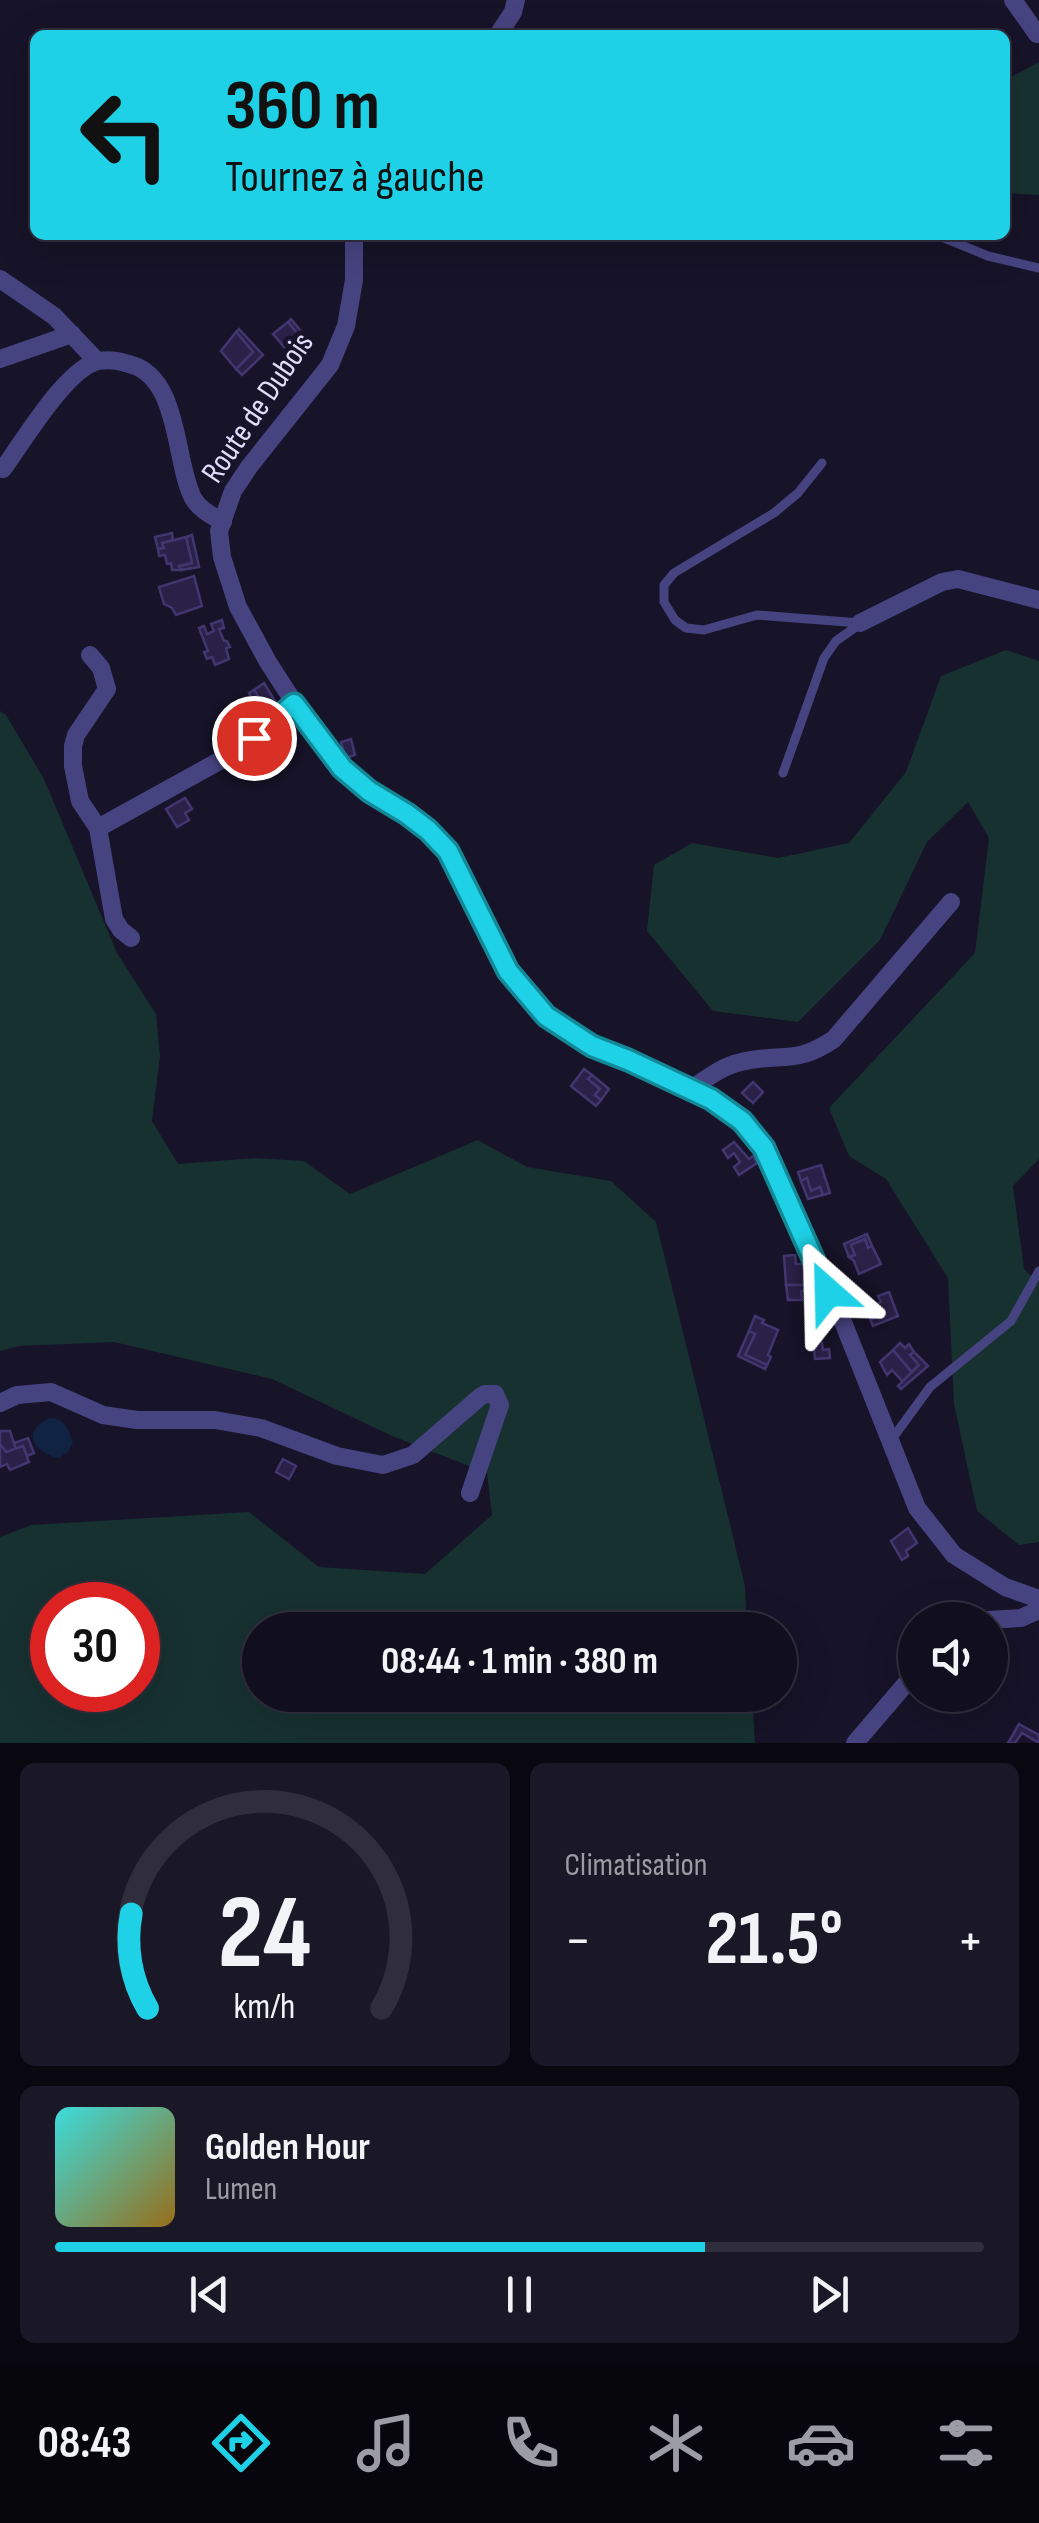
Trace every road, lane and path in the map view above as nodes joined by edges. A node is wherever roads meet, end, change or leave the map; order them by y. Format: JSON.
{"nodes":[{"id":1,"x":516,"y":0,"type":"edge"},
{"id":2,"x":1013,"y":0,"type":"edge"},
{"id":3,"x":501,"y":30,"type":"edge"},
{"id":4,"x":1037,"y":34,"type":"edge"},
{"id":5,"x":354,"y":240,"type":"edge"},
{"id":6,"x":949,"y":240,"type":"edge"},
{"id":7,"x":1039,"y":268,"type":"edge"},
{"id":8,"x":0,"y":279,"type":"edge"},
{"id":9,"x":72,"y":334,"type":"junction"},
{"id":10,"x":0,"y":358,"type":"edge"},
{"id":11,"x":96,"y":361,"type":"junction"},
{"id":12,"x":822,"y":463,"type":"dead end"},
{"id":13,"x":3,"y":470,"type":"dead end"},
{"id":14,"x":222,"y":522,"type":"junction"},
{"id":15,"x":1039,"y":600,"type":"edge"},
{"id":16,"x":860,"y":624,"type":"junction"},
{"id":17,"x":90,"y":656,"type":"dead end"},
{"id":18,"x":294,"y":704,"type":"junction"},
{"id":19,"x":783,"y":773,"type":"dead end"},
{"id":20,"x":98,"y":828,"type":"junction"},
{"id":21,"x":950,"y":902,"type":"dead end"},
{"id":22,"x":131,"y":938,"type":"dead end"},
{"id":23,"x":690,"y":1089,"type":"junction"},
{"id":24,"x":1039,"y":1270,"type":"edge"},
{"id":25,"x":0,"y":1403,"type":"edge"},
{"id":26,"x":890,"y":1441,"type":"junction"},
{"id":27,"x":470,"y":1493,"type":"dead end"},
{"id":28,"x":1039,"y":1599,"type":"edge"},
{"id":29,"x":1039,"y":1610,"type":"edge"},
{"id":30,"x":1008,"y":1619,"type":"edge"},
{"id":31,"x":898,"y":1693,"type":"edge"},
{"id":32,"x":855,"y":1743,"type":"edge"}],
"edges":[{"from":1,"to":3,"type":"street"},
{"from":2,"to":4,"type":"street"},
{"from":5,"to":14,"type":"street","name":"Route de Dubois"},
{"from":6,"to":7,"type":"lane"},
{"from":8,"to":9,"type":"street"},
{"from":9,"to":10,"type":"street"},
{"from":9,"to":11,"type":"street"},
{"from":11,"to":13,"type":"street"},
{"from":11,"to":14,"type":"street"},
{"from":12,"to":16,"type":"lane"},
{"from":14,"to":18,"type":"street","name":"Route de Dubois"},
{"from":15,"to":16,"type":"street"},
{"from":16,"to":19,"type":"lane"},
{"from":17,"to":20,"type":"street"},
{"from":18,"to":20,"type":"street"},
{"from":18,"to":23,"type":"street","name":"Route de Dubois"},
{"from":20,"to":22,"type":"street"},
{"from":21,"to":23,"type":"street"},
{"from":23,"to":26,"type":"street","name":"Route de Dubois"},
{"from":24,"to":26,"type":"lane"},
{"from":25,"to":27,"type":"street"},
{"from":26,"to":28,"type":"street","name":"Route de Dubois"},
{"from":29,"to":30,"type":"street"},
{"from":31,"to":32,"type":"street"}]}
